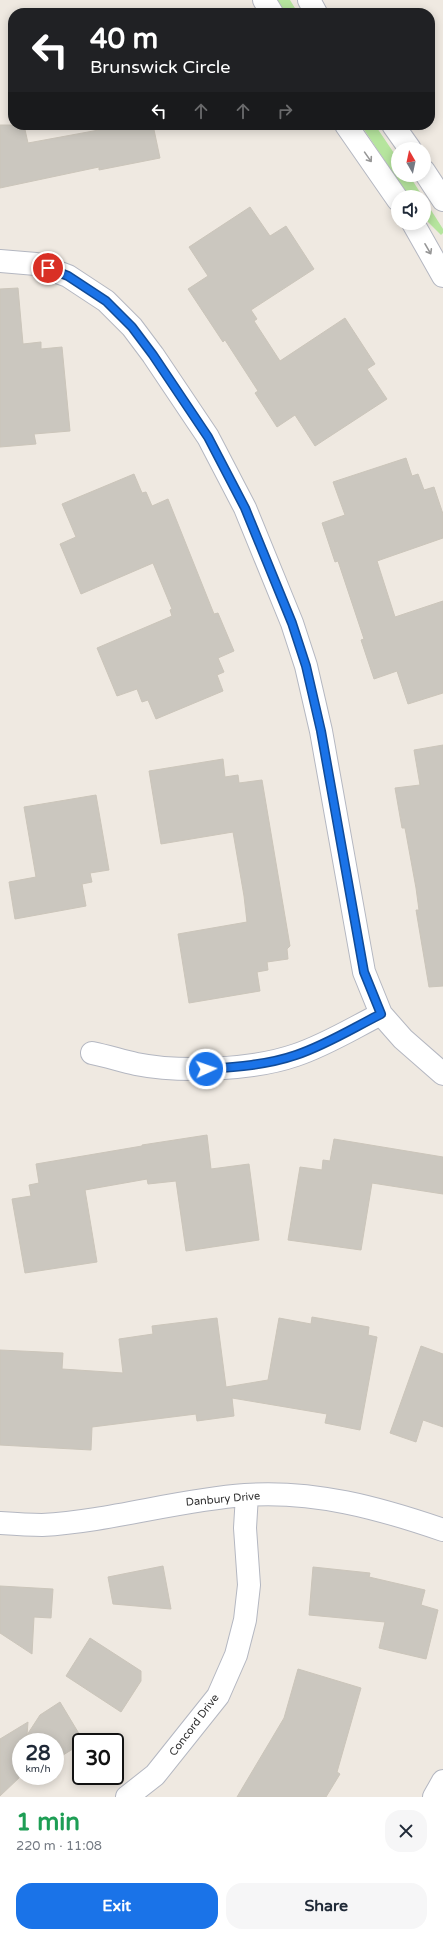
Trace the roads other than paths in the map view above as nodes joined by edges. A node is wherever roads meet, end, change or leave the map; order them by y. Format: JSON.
{"nodes":[{"id":1,"x":349,"y":130,"type":"edge"},
{"id":2,"x":397,"y":130,"type":"edge"},
{"id":3,"x":405,"y":142,"type":"edge"},
{"id":4,"x":431,"y":182,"type":"edge"},
{"id":5,"x":391,"y":190,"type":"edge"},
{"id":6,"x":443,"y":200,"type":"edge"},
{"id":7,"x":417,"y":230,"type":"edge"},
{"id":8,"x":0,"y":261,"type":"edge"},
{"id":9,"x":443,"y":276,"type":"edge"},
{"id":10,"x":381,"y":1014,"type":"junction"},
{"id":11,"x":92,"y":1052,"type":"dead end"},
{"id":12,"x":443,"y":1074,"type":"edge"},
{"id":13,"x":246,"y":1495,"type":"junction"},
{"id":14,"x":0,"y":1523,"type":"edge"},
{"id":15,"x":443,"y":1530,"type":"edge"},
{"id":16,"x":443,"y":1781,"type":"edge"},
{"id":17,"x":127,"y":1797,"type":"edge"},
{"id":18,"x":434,"y":1797,"type":"edge"}],
"edges":[{"from":1,"to":5,"type":"street","one_way":true},
{"from":2,"to":3,"type":"street"},
{"from":4,"to":6,"type":"street"},
{"from":7,"to":9,"type":"street","one_way":true},
{"from":8,"to":10,"type":"street"},
{"from":10,"to":11,"type":"street"},
{"from":10,"to":12,"type":"street"},
{"from":13,"to":14,"type":"street","name":"Danbury Drive"},
{"from":13,"to":15,"type":"street","name":"Danbury Drive"},
{"from":13,"to":17,"type":"street","name":"Concord Drive"},
{"from":16,"to":18,"type":"street"}]}
